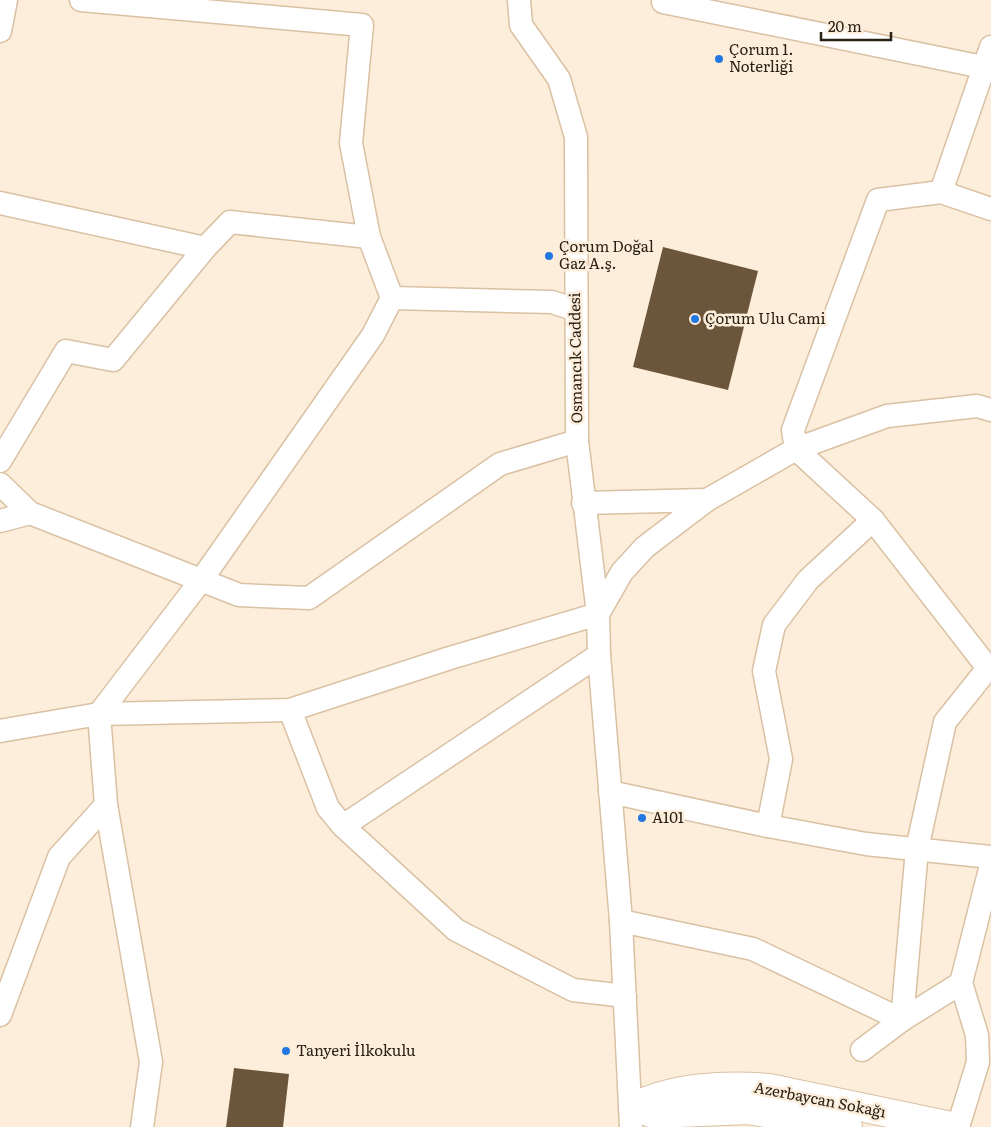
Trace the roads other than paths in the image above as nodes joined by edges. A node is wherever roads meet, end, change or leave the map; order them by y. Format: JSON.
{"nodes":[{"id":1,"x":6,"y":0,"type":"edge"},
{"id":2,"x":81,"y":0,"type":"edge"},
{"id":3,"x":519,"y":0,"type":"edge"},
{"id":4,"x":663,"y":0,"type":"edge"},
{"id":5,"x":0,"y":31,"type":"edge"},
{"id":6,"x":987,"y":57,"type":"edge"},
{"id":7,"x":941,"y":192,"type":"junction"},
{"id":8,"x":0,"y":203,"type":"edge"},
{"id":9,"x":991,"y":209,"type":"edge"},
{"id":10,"x":370,"y":237,"type":"junction"},
{"id":11,"x":205,"y":248,"type":"junction"},
{"id":12,"x":392,"y":298,"type":"junction"},
{"id":13,"x":576,"y":310,"type":"junction"},
{"id":14,"x":991,"y":410,"type":"edge"},
{"id":15,"x":577,"y":440,"type":"junction"},
{"id":16,"x":796,"y":449,"type":"junction"},
{"id":17,"x":0,"y":461,"type":"edge"},
{"id":18,"x":0,"y":484,"type":"edge"},
{"id":19,"x":707,"y":500,"type":"junction"},
{"id":20,"x":583,"y":503,"type":"junction"},
{"id":21,"x":30,"y":513,"type":"junction"},
{"id":22,"x":873,"y":520,"type":"junction"},
{"id":23,"x":0,"y":521,"type":"edge"},
{"id":24,"x":202,"y":579,"type":"junction"},
{"id":25,"x":598,"y":614,"type":"junction"},
{"id":26,"x":599,"y":655,"type":"junction"},
{"id":27,"x":990,"y":673,"type":"edge"},
{"id":28,"x":290,"y":710,"type":"junction"},
{"id":29,"x":99,"y":714,"type":"junction"},
{"id":30,"x":0,"y":730,"type":"edge"},
{"id":31,"x":610,"y":792,"type":"junction"},
{"id":32,"x":106,"y":805,"type":"junction"},
{"id":33,"x":343,"y":826,"type":"junction"},
{"id":34,"x":768,"y":826,"type":"junction"},
{"id":35,"x":917,"y":849,"type":"junction"},
{"id":36,"x":991,"y":857,"type":"edge"},
{"id":37,"x":991,"y":865,"type":"edge"},
{"id":38,"x":621,"y":921,"type":"junction"},
{"id":39,"x":961,"y":983,"type":"junction"},
{"id":40,"x":625,"y":996,"type":"junction"},
{"id":41,"x":0,"y":1015,"type":"edge"},
{"id":42,"x":902,"y":1020,"type":"junction"},
{"id":43,"x":862,"y":1050,"type":"dead end"},
{"id":44,"x":142,"y":1127,"type":"edge"},
{"id":45,"x":631,"y":1127,"type":"edge"},
{"id":46,"x":848,"y":1127,"type":"edge"},
{"id":47,"x":957,"y":1127,"type":"edge"}],
"edges":[{"from":1,"to":5,"type":"street"},
{"from":2,"to":10,"type":"street"},
{"from":3,"to":13,"type":"street","name":"Osmancık Caddesi"},
{"from":4,"to":6,"type":"street"},
{"from":6,"to":7,"type":"street"},
{"from":7,"to":9,"type":"street"},
{"from":7,"to":16,"type":"street"},
{"from":8,"to":11,"type":"street"},
{"from":10,"to":11,"type":"street"},
{"from":10,"to":12,"type":"street"},
{"from":11,"to":17,"type":"street"},
{"from":12,"to":13,"type":"street"},
{"from":12,"to":24,"type":"street"},
{"from":13,"to":15,"type":"street","name":"Osmancık Caddesi"},
{"from":14,"to":16,"type":"street"},
{"from":15,"to":20,"type":"street","name":"Osmancık Caddesi"},
{"from":15,"to":24,"type":"street"},
{"from":16,"to":19,"type":"street"},
{"from":16,"to":22,"type":"street"},
{"from":18,"to":21,"type":"street"},
{"from":19,"to":20,"type":"street"},
{"from":19,"to":25,"type":"street"},
{"from":20,"to":25,"type":"street","name":"Osmancık Caddesi"},
{"from":21,"to":23,"type":"street"},
{"from":21,"to":24,"type":"street"},
{"from":22,"to":27,"type":"street"},
{"from":22,"to":34,"type":"street"},
{"from":24,"to":29,"type":"street"},
{"from":25,"to":26,"type":"street","name":"Osmancık Caddesi"},
{"from":25,"to":28,"type":"street"},
{"from":26,"to":31,"type":"street","name":"Osmancık Caddesi"},
{"from":26,"to":33,"type":"street"},
{"from":27,"to":35,"type":"street"},
{"from":28,"to":29,"type":"street"},
{"from":28,"to":33,"type":"street"},
{"from":29,"to":30,"type":"street"},
{"from":29,"to":32,"type":"street"},
{"from":31,"to":34,"type":"street"},
{"from":31,"to":38,"type":"street","name":"Osmancık Caddesi"},
{"from":32,"to":41,"type":"street"},
{"from":32,"to":44,"type":"street"},
{"from":33,"to":40,"type":"street"},
{"from":34,"to":35,"type":"street"},
{"from":35,"to":36,"type":"street"},
{"from":35,"to":42,"type":"street"},
{"from":37,"to":39,"type":"street"},
{"from":38,"to":40,"type":"street","name":"Osmancık Caddesi"},
{"from":38,"to":42,"type":"street"},
{"from":39,"to":42,"type":"street"},
{"from":39,"to":47,"type":"street"},
{"from":40,"to":45,"type":"street","name":"Osmancık Caddesi"},
{"from":42,"to":43,"type":"street"},
{"from":46,"to":47,"type":"street","name":"Azerbaycan Sokağı"}]}
